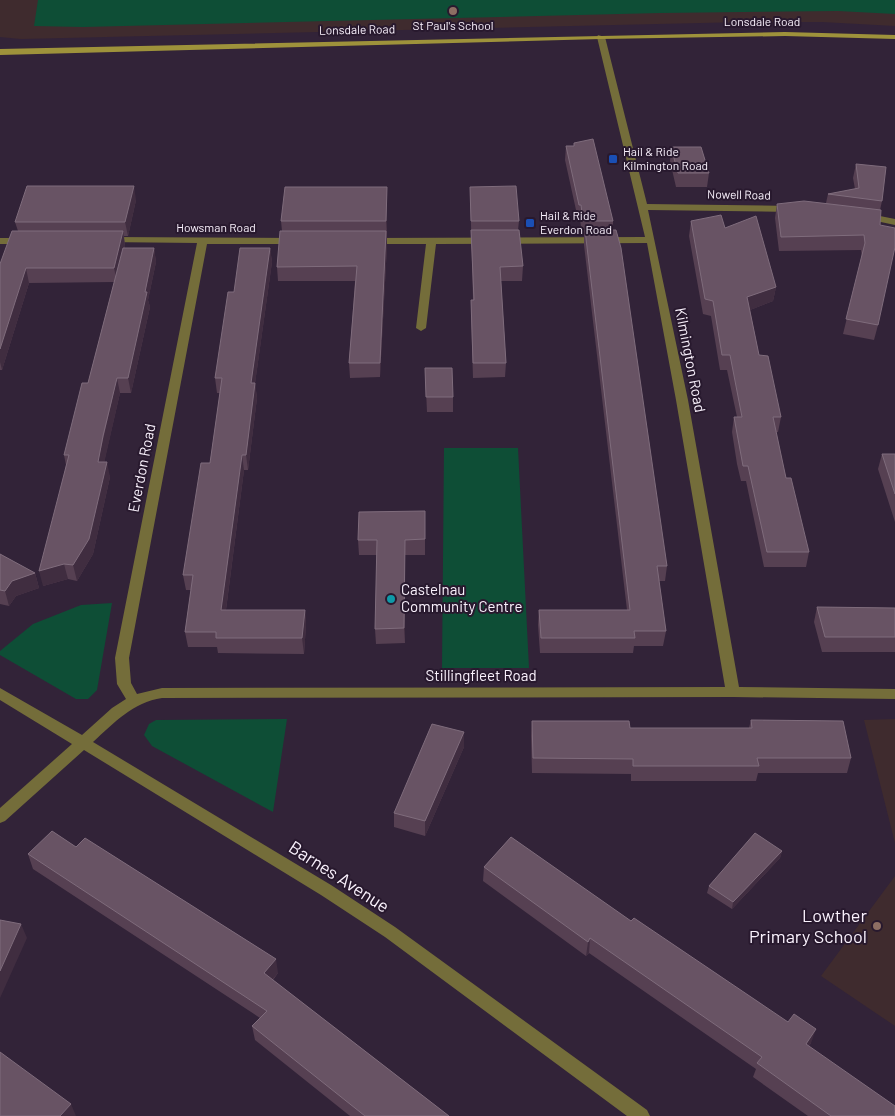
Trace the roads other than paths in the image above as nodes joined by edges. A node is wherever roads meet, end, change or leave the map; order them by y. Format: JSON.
{"nodes":[{"id":1,"x":601,"y":37,"type":"junction"},
{"id":2,"x":895,"y":37,"type":"edge"},
{"id":3,"x":0,"y":52,"type":"edge"},
{"id":4,"x":643,"y":207,"type":"junction"},
{"id":5,"x":802,"y":209,"type":"edge"},
{"id":6,"x":856,"y":215,"type":"edge"},
{"id":7,"x":895,"y":222,"type":"edge"},
{"id":8,"x":96,"y":240,"type":"edge"},
{"id":9,"x":203,"y":240,"type":"junction"},
{"id":10,"x":651,"y":240,"type":"junction"},
{"id":11,"x":0,"y":241,"type":"edge"},
{"id":12,"x":39,"y":241,"type":"edge"},
{"id":13,"x":302,"y":241,"type":"edge"},
{"id":14,"x":362,"y":241,"type":"edge"},
{"id":15,"x":431,"y":242,"type":"junction"},
{"id":16,"x":421,"y":328,"type":"dead end"},
{"id":17,"x":733,"y":692,"type":"junction"},
{"id":18,"x":0,"y":693,"type":"edge"},
{"id":19,"x":895,"y":694,"type":"edge"},
{"id":20,"x":134,"y":700,"type":"junction"},
{"id":21,"x":85,"y":742,"type":"junction"},
{"id":22,"x":0,"y":817,"type":"edge"},
{"id":23,"x":641,"y":1116,"type":"edge"}],
"edges":[{"from":1,"to":2,"type":"main road","name":"Lonsdale Road"},
{"from":1,"to":3,"type":"main road","name":"Lonsdale Road"},
{"from":1,"to":4,"type":"street","name":"Kilmington Road"},
{"from":4,"to":5,"type":"street","name":"Nowell Road"},
{"from":4,"to":10,"type":"street","name":"Kilmington Road"},
{"from":6,"to":7,"type":"street"},
{"from":8,"to":9,"type":"street","name":"Howsman Road"},
{"from":9,"to":13,"type":"street","name":"Howsman Road"},
{"from":9,"to":20,"type":"street","name":"Everdon Road"},
{"from":10,"to":15,"type":"street"},
{"from":10,"to":17,"type":"street","name":"Kilmington Road"},
{"from":11,"to":12,"type":"street"},
{"from":14,"to":15,"type":"street"},
{"from":15,"to":16,"type":"street"},
{"from":17,"to":19,"type":"street","name":"Stillingfleet Road"},
{"from":17,"to":20,"type":"street","name":"Stillingfleet Road"},
{"from":18,"to":21,"type":"street","name":"Barnes Avenue"},
{"from":20,"to":21,"type":"street","name":"Stillingfleet Road"},
{"from":21,"to":22,"type":"street","name":"Stillingfleet Road"},
{"from":21,"to":23,"type":"street","name":"Barnes Avenue"}]}
